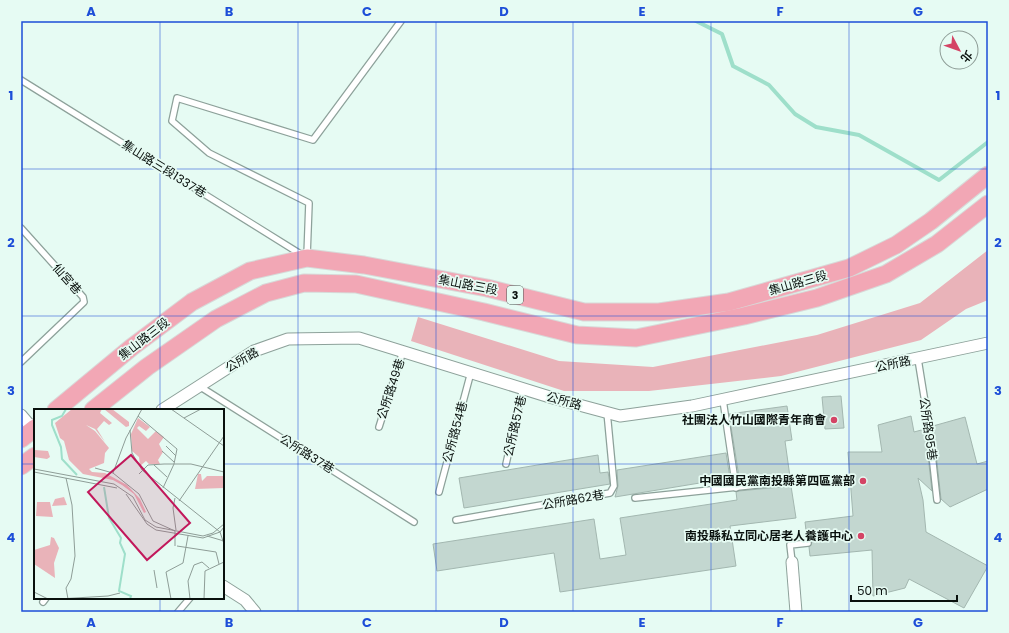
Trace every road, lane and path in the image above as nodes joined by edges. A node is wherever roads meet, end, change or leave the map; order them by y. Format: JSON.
{"nodes":[{"id":1,"x":402,"y":21,"type":"edge"},
{"id":2,"x":21,"y":80,"type":"edge"},
{"id":3,"x":988,"y":175,"type":"edge"},
{"id":4,"x":988,"y":204,"type":"edge"},
{"id":5,"x":21,"y":228,"type":"edge"},
{"id":6,"x":307,"y":258,"type":"junction"},
{"id":7,"x":987,"y":346,"type":"edge"},
{"id":8,"x":403,"y":351,"type":"junction"},
{"id":9,"x":918,"y":359,"type":"junction"},
{"id":10,"x":21,"y":362,"type":"edge"},
{"id":11,"x":471,"y":372,"type":"junction"},
{"id":12,"x":199,"y":386,"type":"junction"},
{"id":13,"x":523,"y":388,"type":"junction"},
{"id":14,"x":723,"y":400,"type":"junction"},
{"id":15,"x":57,"y":409,"type":"edge"},
{"id":16,"x":94,"y":409,"type":"edge"},
{"id":17,"x":164,"y":409,"type":"edge"},
{"id":18,"x":607,"y":412,"type":"junction"},
{"id":19,"x":21,"y":415,"type":"edge"},
{"id":20,"x":379,"y":427,"type":"dead end"},
{"id":21,"x":31,"y":433,"type":"edge"},
{"id":22,"x":34,"y":457,"type":"edge"},
{"id":23,"x":506,"y":464,"type":"dead end"},
{"id":24,"x":21,"y":466,"type":"edge"},
{"id":25,"x":804,"y":480,"type":"dead end"},
{"id":26,"x":736,"y":488,"type":"junction"},
{"id":27,"x":439,"y":492,"type":"dead end"},
{"id":28,"x":635,"y":498,"type":"dead end"},
{"id":29,"x":937,"y":500,"type":"dead end"},
{"id":30,"x":456,"y":520,"type":"dead end"},
{"id":31,"x":414,"y":522,"type":"dead end"},
{"id":32,"x":808,"y":543,"type":"dead end"},
{"id":33,"x":792,"y":562,"type":"joint"},
{"id":34,"x":224,"y":587,"type":"edge"},
{"id":35,"x":189,"y":599,"type":"edge"},
{"id":36,"x":178,"y":612,"type":"edge"},
{"id":37,"x":254,"y":612,"type":"edge"},
{"id":38,"x":796,"y":612,"type":"edge"}],
"edges":[{"from":1,"to":6,"type":"lane"},
{"from":2,"to":6,"type":"lane","name":"集山路三段1337巷"},
{"from":3,"to":6,"type":"main road","name":"集山路三段","number":"3"},
{"from":4,"to":16,"type":"main road","name":"集山路三段","number":"3"},
{"from":5,"to":10,"type":"lane","name":"仙宮巷"},
{"from":6,"to":15,"type":"main road","name":"集山路三段","number":"3"},
{"from":7,"to":9,"type":"street","name":"公所路"},
{"from":8,"to":11,"type":"street","name":"公所路"},
{"from":8,"to":12,"type":"street","name":"公所路"},
{"from":8,"to":20,"type":"lane","name":"公所路49巷"},
{"from":9,"to":14,"type":"street","name":"公所路"},
{"from":9,"to":29,"type":"lane","name":"公所路95巷"},
{"from":11,"to":13,"type":"street","name":"公所路"},
{"from":11,"to":27,"type":"lane","name":"公所路54巷"},
{"from":12,"to":17,"type":"street","name":"公所路"},
{"from":12,"to":31,"type":"lane","name":"公所路37巷"},
{"from":13,"to":18,"type":"street","name":"公所路"},
{"from":13,"to":23,"type":"lane","name":"公所路57巷"},
{"from":14,"to":18,"type":"street","name":"公所路"},
{"from":14,"to":26,"type":"lane"},
{"from":18,"to":30,"type":"lane","name":"公所路62巷"},
{"from":19,"to":21,"type":"street"},
{"from":22,"to":24,"type":"main road"},
{"from":25,"to":26,"type":"lane"},
{"from":26,"to":28,"type":"lane"},
{"from":32,"to":33,"type":"lane"},
{"from":33,"to":38,"type":"street"},
{"from":34,"to":37,"type":"street"},
{"from":35,"to":36,"type":"lane"}]}
